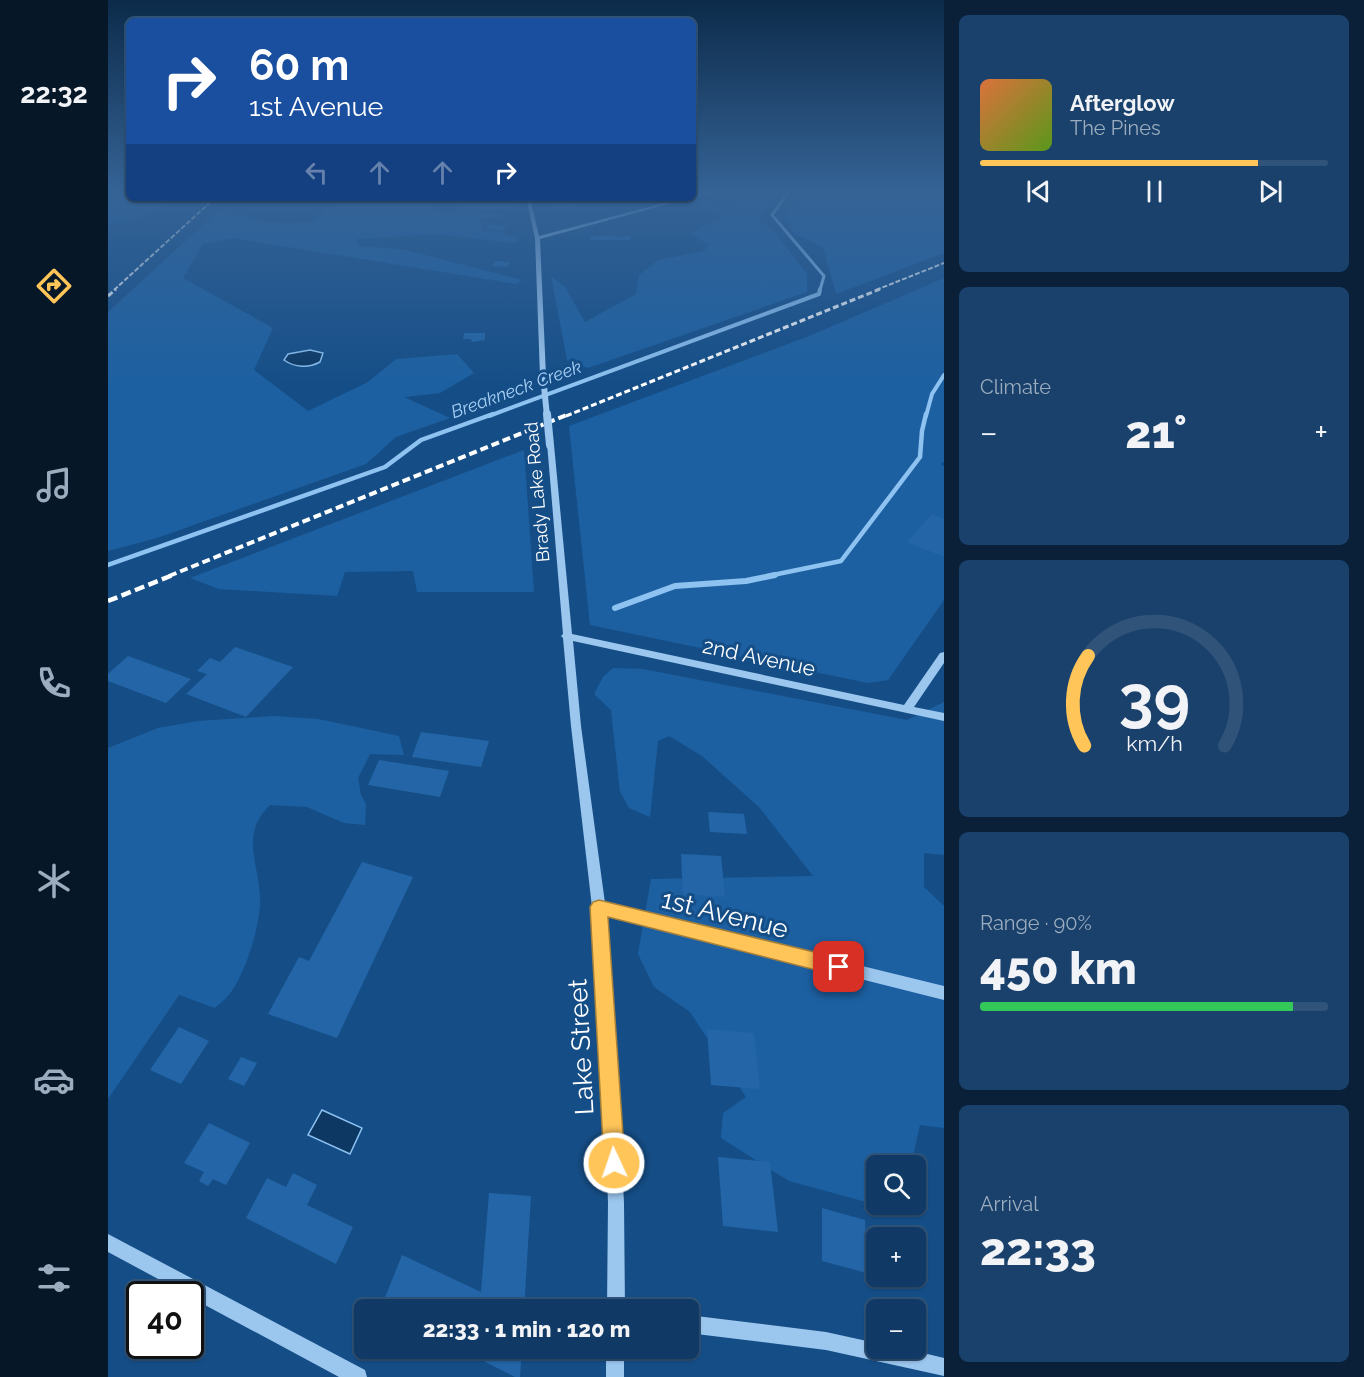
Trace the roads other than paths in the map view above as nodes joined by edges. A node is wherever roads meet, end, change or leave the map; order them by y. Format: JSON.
{"nodes":[{"id":1,"x":538,"y":255,"type":"edge"},
{"id":2,"x":566,"y":636,"type":"junction"},
{"id":3,"x":944,"y":654,"type":"edge"},
{"id":4,"x":907,"y":709,"type":"junction"},
{"id":5,"x":944,"y":717,"type":"edge"},
{"id":6,"x":582,"y":783,"type":"joint"},
{"id":7,"x":599,"y":907,"type":"junction"},
{"id":8,"x":944,"y":993,"type":"edge"},
{"id":9,"x":108,"y":1243,"type":"edge"},
{"id":10,"x":616,"y":1299,"type":"edge"},
{"id":11,"x":699,"y":1325,"type":"edge"},
{"id":12,"x":615,"y":1359,"type":"edge"},
{"id":13,"x":944,"y":1367,"type":"edge"},
{"id":14,"x":358,"y":1377,"type":"edge"},
{"id":15,"x":615,"y":1377,"type":"edge"}],
"edges":[{"from":1,"to":2,"type":"street","name":"Brady Lake Road","bridge":true},
{"from":2,"to":4,"type":"street","name":"2nd Avenue"},
{"from":2,"to":6,"type":"street","name":"Brady Lake Road"},
{"from":3,"to":4,"type":"street"},
{"from":4,"to":5,"type":"street","name":"2nd Avenue"},
{"from":6,"to":7,"type":"street","name":"Lake Street"},
{"from":7,"to":8,"type":"street","name":"1st Avenue"},
{"from":7,"to":10,"type":"street","name":"Lake Street"},
{"from":9,"to":14,"type":"street"},
{"from":11,"to":13,"type":"street"},
{"from":12,"to":15,"type":"street"}]}
